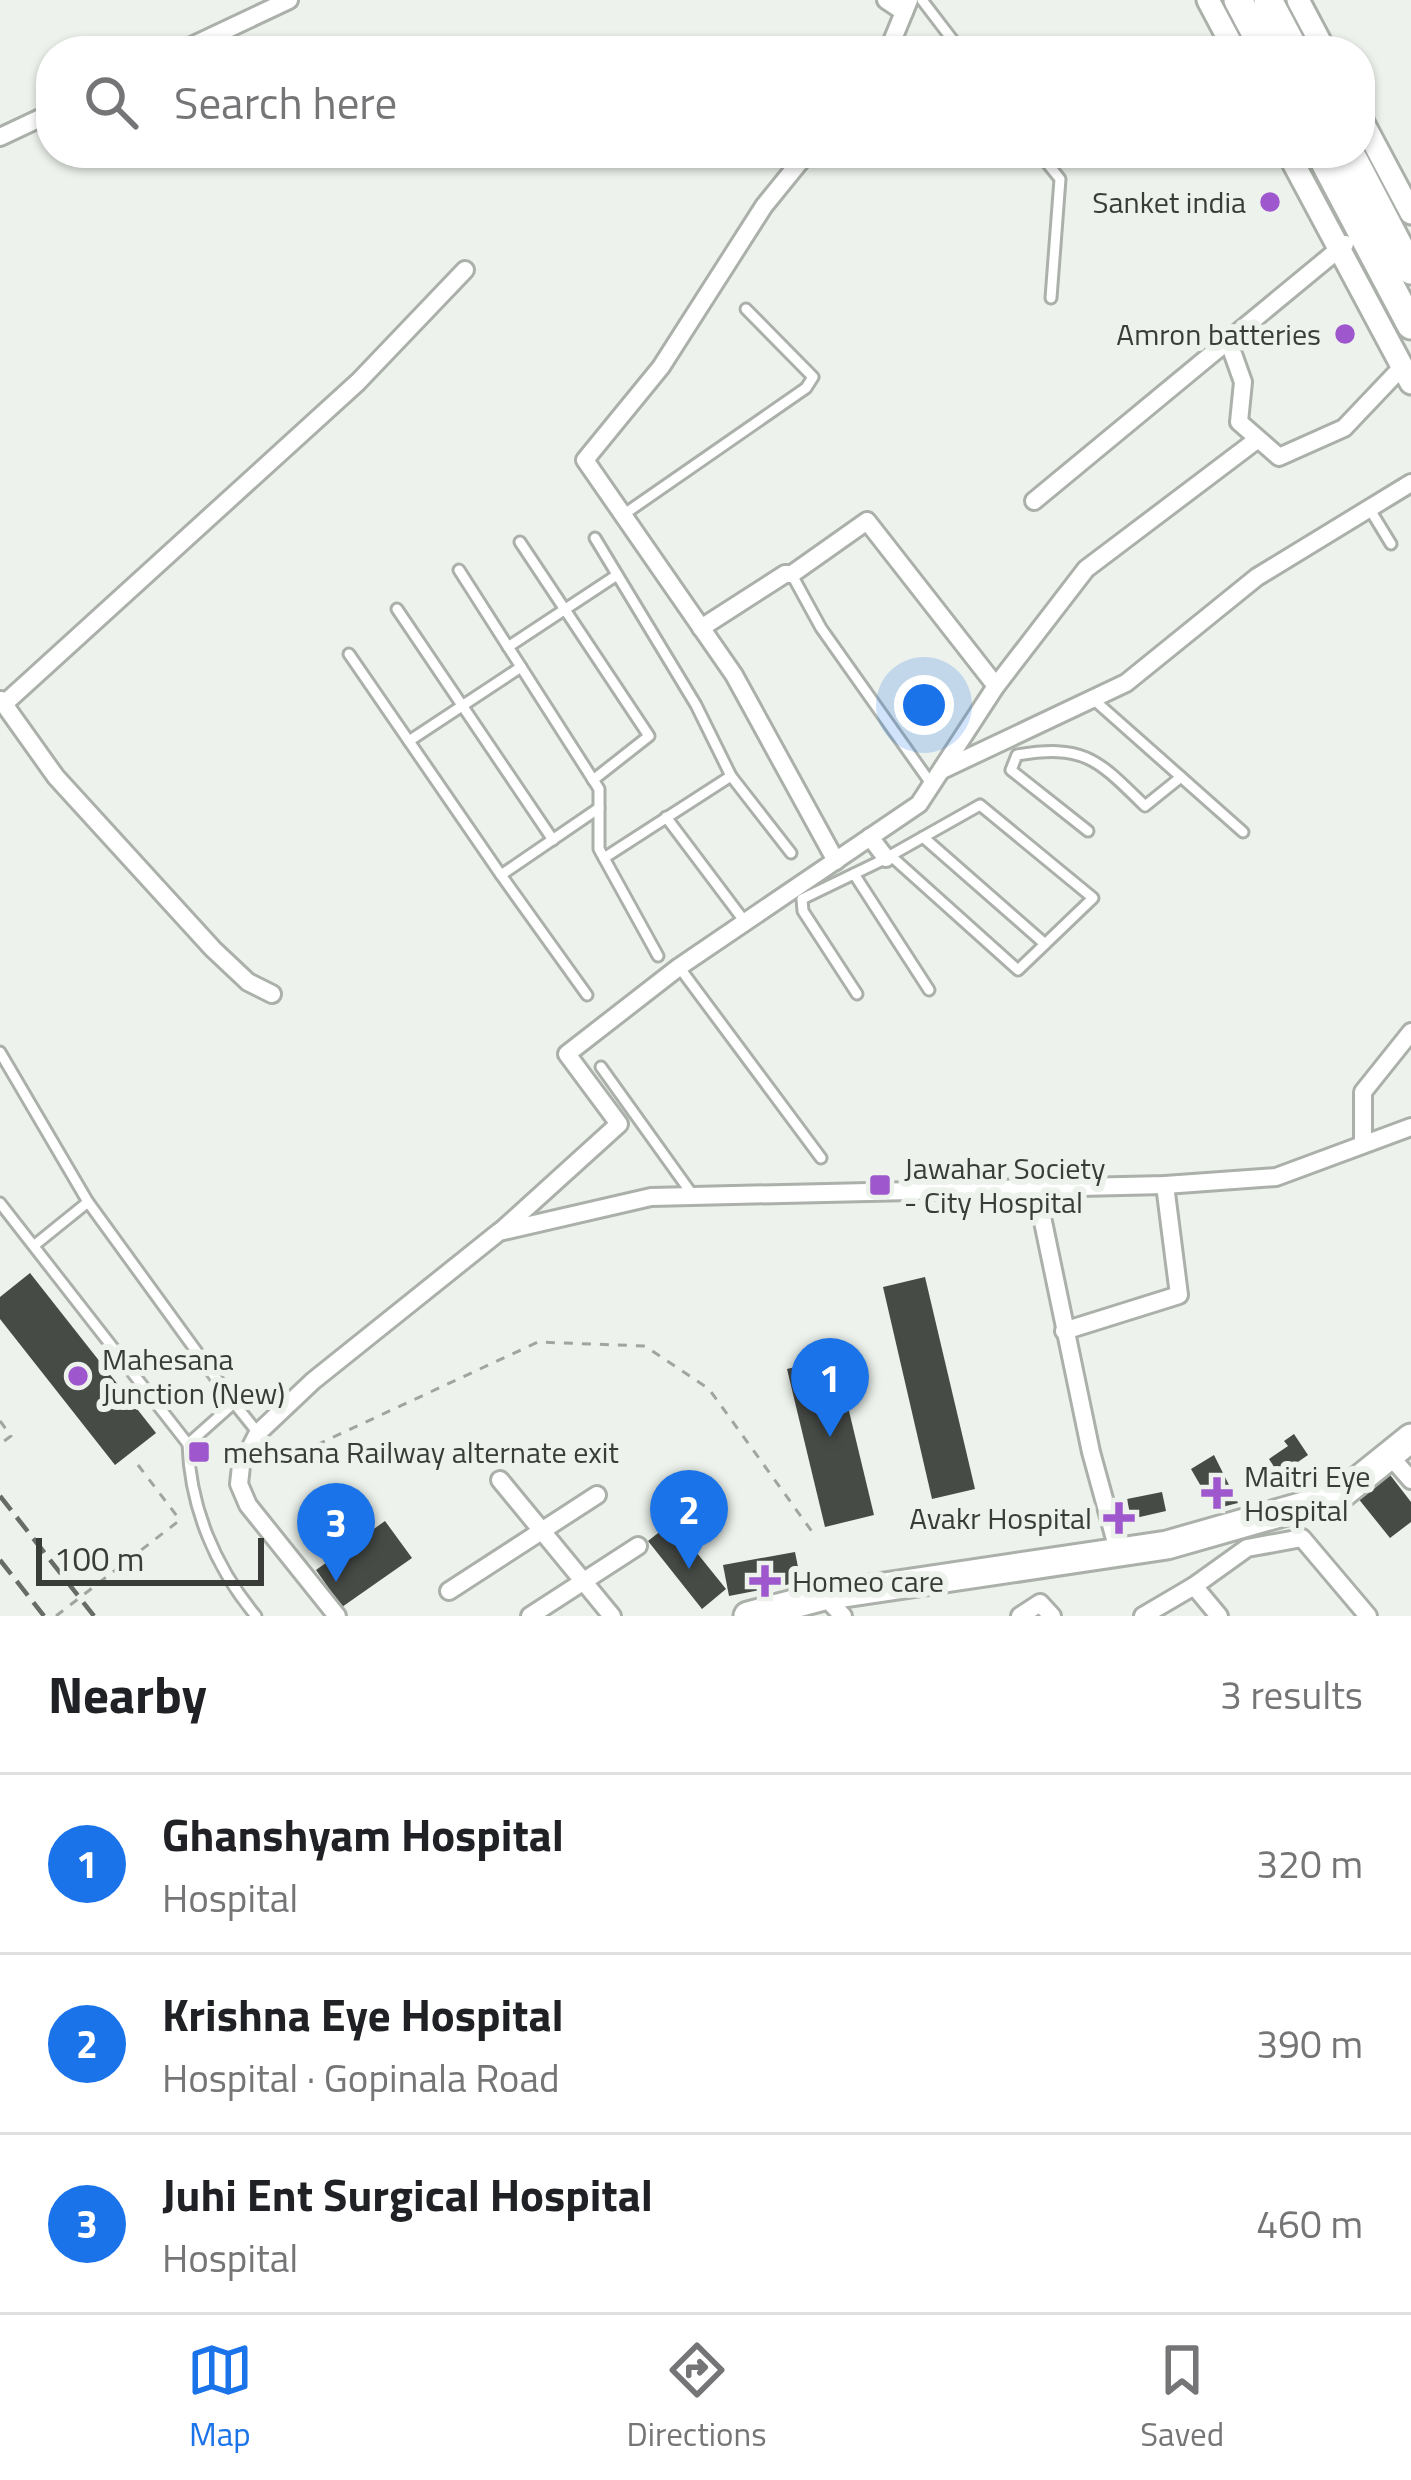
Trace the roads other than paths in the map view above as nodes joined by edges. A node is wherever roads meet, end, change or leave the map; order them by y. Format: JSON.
{"nodes":[{"id":1,"x":289,"y":0,"type":"edge"},
{"id":2,"x":886,"y":0,"type":"edge"},
{"id":3,"x":922,"y":0,"type":"edge"},
{"id":4,"x":1208,"y":0,"type":"edge"},
{"id":5,"x":1238,"y":0,"type":"edge"},
{"id":6,"x":1268,"y":0,"type":"edge"},
{"id":7,"x":1298,"y":0,"type":"edge"},
{"id":8,"x":907,"y":6,"type":"edge"},
{"id":9,"x":213,"y":36,"type":"edge"},
{"id":10,"x":894,"y":36,"type":"edge"},
{"id":11,"x":950,"y":36,"type":"edge"},
{"id":12,"x":1227,"y":36,"type":"edge"},
{"id":13,"x":1257,"y":36,"type":"edge"},
{"id":14,"x":1287,"y":36,"type":"edge"},
{"id":15,"x":1317,"y":36,"type":"edge"},
{"id":16,"x":36,"y":119,"type":"edge"},
{"id":17,"x":0,"y":137,"type":"edge"},
{"id":18,"x":795,"y":168,"type":"edge"},
{"id":19,"x":1051,"y":168,"type":"edge"},
{"id":20,"x":1312,"y":168,"type":"edge"},
{"id":21,"x":1336,"y":168,"type":"edge"},
{"id":22,"x":1358,"y":168,"type":"edge"},
{"id":23,"x":1373,"y":168,"type":"edge"},
{"id":24,"x":1384,"y":213,"type":"edge"},
{"id":25,"x":465,"y":270,"type":"dead end"},
{"id":26,"x":1411,"y":270,"type":"edge"},
{"id":27,"x":1051,"y":298,"type":"dead end"},
{"id":28,"x":746,"y":309,"type":"dead end"},
{"id":29,"x":1411,"y":325,"type":"edge"},
{"id":30,"x":1228,"y":340,"type":"junction"},
{"id":31,"x":1407,"y":375,"type":"edge"},
{"id":32,"x":1258,"y":439,"type":"junction"},
{"id":33,"x":1411,"y":483,"type":"edge"},
{"id":34,"x":1034,"y":501,"type":"dead end"},
{"id":35,"x":1369,"y":508,"type":"junction"},
{"id":36,"x":623,"y":515,"type":"junction"},
{"id":37,"x":595,"y":538,"type":"dead end"},
{"id":38,"x":520,"y":542,"type":"dead end"},
{"id":39,"x":1391,"y":544,"type":"dead end"},
{"id":40,"x":459,"y":570,"type":"dead end"},
{"id":41,"x":792,"y":574,"type":"junction"},
{"id":42,"x":617,"y":575,"type":"junction"},
{"id":43,"x":398,"y":609,"type":"dead end"},
{"id":44,"x":565,"y":609,"type":"junction"},
{"id":45,"x":701,"y":628,"type":"junction"},
{"id":46,"x":508,"y":647,"type":"junction"},
{"id":47,"x":349,"y":654,"type":"dead end"},
{"id":48,"x":521,"y":667,"type":"junction"},
{"id":49,"x":996,"y":686,"type":"junction"},
{"id":50,"x":1093,"y":699,"type":"junction"},
{"id":51,"x":2,"y":702,"type":"edge"},
{"id":52,"x":463,"y":705,"type":"junction"},
{"id":53,"x":409,"y":741,"type":"junction"},
{"id":54,"x":730,"y":776,"type":"junction"},
{"id":55,"x":936,"y":777,"type":"junction"},
{"id":56,"x":1180,"y":777,"type":"junction"},
{"id":57,"x":593,"y":780,"type":"junction"},
{"id":58,"x":599,"y":808,"type":"junction"},
{"id":59,"x":666,"y":818,"type":"junction"},
{"id":60,"x":1088,"y":831,"type":"dead end"},
{"id":61,"x":1243,"y":832,"type":"dead end"},
{"id":62,"x":870,"y":837,"type":"junction"},
{"id":63,"x":922,"y":837,"type":"junction"},
{"id":64,"x":553,"y":839,"type":"junction"},
{"id":65,"x":791,"y":853,"type":"dead end"},
{"id":66,"x":604,"y":858,"type":"junction"},
{"id":67,"x":886,"y":858,"type":"junction"},
{"id":68,"x":836,"y":861,"type":"junction"},
{"id":69,"x":854,"y":874,"type":"junction"},
{"id":70,"x":501,"y":875,"type":"junction"},
{"id":71,"x":746,"y":922,"type":"junction"},
{"id":72,"x":1045,"y":944,"type":"junction"},
{"id":73,"x":658,"y":956,"type":"dead end"},
{"id":74,"x":679,"y":967,"type":"junction"},
{"id":75,"x":929,"y":990,"type":"dead end"},
{"id":76,"x":272,"y":994,"type":"dead end"},
{"id":77,"x":857,"y":994,"type":"dead end"},
{"id":78,"x":587,"y":995,"type":"dead end"},
{"id":79,"x":1411,"y":1032,"type":"edge"},
{"id":80,"x":0,"y":1052,"type":"edge"},
{"id":81,"x":602,"y":1066,"type":"dead end"},
{"id":82,"x":1411,"y":1126,"type":"edge"},
{"id":83,"x":1363,"y":1144,"type":"junction"},
{"id":84,"x":820,"y":1158,"type":"dead end"},
{"id":85,"x":1165,"y":1185,"type":"junction"},
{"id":86,"x":1036,"y":1188,"type":"junction"},
{"id":87,"x":693,"y":1196,"type":"junction"},
{"id":88,"x":88,"y":1202,"type":"junction"},
{"id":89,"x":0,"y":1203,"type":"edge"},
{"id":90,"x":499,"y":1232,"type":"junction"},
{"id":91,"x":36,"y":1244,"type":"junction"},
{"id":92,"x":1064,"y":1330,"type":"junction"},
{"id":93,"x":234,"y":1403,"type":"junction"},
{"id":94,"x":258,"y":1433,"type":"junction"},
{"id":95,"x":188,"y":1444,"type":"junction"},
{"id":96,"x":1400,"y":1447,"type":"edge"},
{"id":97,"x":500,"y":1480,"type":"dead end"},
{"id":98,"x":1411,"y":1480,"type":"edge"},
{"id":99,"x":597,"y":1495,"type":"dead end"},
{"id":100,"x":543,"y":1531,"type":"junction"},
{"id":101,"x":638,"y":1546,"type":"dead end"},
{"id":102,"x":1118,"y":1550,"type":"junction"},
{"id":103,"x":584,"y":1579,"type":"junction"},
{"id":104,"x":1194,"y":1586,"type":"junction"},
{"id":105,"x":449,"y":1591,"type":"dead end"},
{"id":106,"x":833,"y":1606,"type":"edge"},
{"id":107,"x":256,"y":1616,"type":"edge"},
{"id":108,"x":337,"y":1616,"type":"edge"},
{"id":109,"x":530,"y":1616,"type":"edge"},
{"id":110,"x":612,"y":1616,"type":"edge"},
{"id":111,"x":748,"y":1616,"type":"edge"},
{"id":112,"x":1020,"y":1616,"type":"edge"},
{"id":113,"x":1052,"y":1616,"type":"edge"},
{"id":114,"x":1143,"y":1616,"type":"edge"},
{"id":115,"x":1219,"y":1616,"type":"edge"},
{"id":116,"x":1368,"y":1616,"type":"edge"}],
"edges":[{"from":1,"to":9,"type":"street"},
{"from":2,"to":8,"type":"street"},
{"from":3,"to":11,"type":"lane"},
{"from":4,"to":12,"type":"street"},
{"from":5,"to":13,"type":"main road"},
{"from":6,"to":14,"type":"main road"},
{"from":7,"to":15,"type":"street"},
{"from":8,"to":10,"type":"street"},
{"from":16,"to":17,"type":"street"},
{"from":18,"to":36,"type":"street"},
{"from":19,"to":27,"type":"lane"},
{"from":20,"to":24,"type":"street"},
{"from":21,"to":24,"type":"main road"},
{"from":22,"to":24,"type":"main road"},
{"from":23,"to":24,"type":"street"},
{"from":24,"to":26,"type":"main road"},
{"from":24,"to":29,"type":"main road"},
{"from":24,"to":30,"type":"street"},
{"from":24,"to":31,"type":"street"},
{"from":25,"to":51,"type":"street"},
{"from":28,"to":36,"type":"lane"},
{"from":30,"to":32,"type":"street"},
{"from":30,"to":34,"type":"street"},
{"from":31,"to":32,"type":"street"},
{"from":32,"to":49,"type":"street"},
{"from":33,"to":35,"type":"street"},
{"from":35,"to":39,"type":"lane"},
{"from":35,"to":50,"type":"street"},
{"from":36,"to":45,"type":"street"},
{"from":37,"to":42,"type":"lane"},
{"from":38,"to":44,"type":"lane"},
{"from":40,"to":46,"type":"lane"},
{"from":41,"to":45,"type":"street"},
{"from":41,"to":49,"type":"street"},
{"from":41,"to":55,"type":"lane"},
{"from":42,"to":44,"type":"lane"},
{"from":42,"to":54,"type":"lane"},
{"from":43,"to":52,"type":"lane"},
{"from":44,"to":46,"type":"lane"},
{"from":44,"to":57,"type":"lane"},
{"from":45,"to":68,"type":"street"},
{"from":46,"to":48,"type":"lane"},
{"from":47,"to":53,"type":"lane"},
{"from":48,"to":52,"type":"lane"},
{"from":48,"to":57,"type":"lane"},
{"from":49,"to":55,"type":"street"},
{"from":50,"to":55,"type":"street"},
{"from":50,"to":56,"type":"lane"},
{"from":51,"to":76,"type":"street"},
{"from":52,"to":53,"type":"lane"},
{"from":52,"to":64,"type":"lane"},
{"from":53,"to":70,"type":"lane"},
{"from":54,"to":59,"type":"lane"},
{"from":54,"to":65,"type":"lane"},
{"from":55,"to":62,"type":"street"},
{"from":56,"to":60,"type":"lane"},
{"from":56,"to":61,"type":"lane"},
{"from":57,"to":58,"type":"lane"},
{"from":58,"to":64,"type":"lane"},
{"from":58,"to":66,"type":"lane"},
{"from":59,"to":66,"type":"lane"},
{"from":59,"to":71,"type":"lane"},
{"from":62,"to":67,"type":"street"},
{"from":62,"to":68,"type":"street"},
{"from":63,"to":67,"type":"lane"},
{"from":63,"to":72,"type":"lane"},
{"from":63,"to":72,"type":"lane"},
{"from":64,"to":70,"type":"lane"},
{"from":66,"to":73,"type":"lane"},
{"from":67,"to":69,"type":"lane"},
{"from":67,"to":72,"type":"lane"},
{"from":68,"to":71,"type":"street"},
{"from":69,"to":75,"type":"lane"},
{"from":69,"to":77,"type":"lane"},
{"from":70,"to":78,"type":"lane"},
{"from":71,"to":74,"type":"street"},
{"from":74,"to":84,"type":"lane"},
{"from":74,"to":90,"type":"street"},
{"from":79,"to":83,"type":"street"},
{"from":80,"to":88,"type":"lane"},
{"from":81,"to":87,"type":"lane"},
{"from":82,"to":83,"type":"street"},
{"from":83,"to":85,"type":"street"},
{"from":85,"to":86,"type":"street"},
{"from":85,"to":92,"type":"street"},
{"from":86,"to":87,"type":"street"},
{"from":86,"to":92,"type":"street"},
{"from":87,"to":90,"type":"street"},
{"from":88,"to":91,"type":"lane"},
{"from":88,"to":93,"type":"lane"},
{"from":89,"to":91,"type":"lane"},
{"from":90,"to":94,"type":"street"},
{"from":91,"to":95,"type":"lane"},
{"from":92,"to":102,"type":"street"},
{"from":93,"to":94,"type":"lane"},
{"from":93,"to":95,"type":"lane"},
{"from":94,"to":108,"type":"street"},
{"from":95,"to":107,"type":"lane"},
{"from":96,"to":98,"type":"street"},
{"from":96,"to":102,"type":"main road"},
{"from":97,"to":100,"type":"street"},
{"from":99,"to":100,"type":"street"},
{"from":100,"to":103,"type":"street"},
{"from":100,"to":105,"type":"street"},
{"from":101,"to":103,"type":"street"},
{"from":102,"to":106,"type":"main road"},
{"from":103,"to":109,"type":"street"},
{"from":103,"to":110,"type":"street"},
{"from":104,"to":114,"type":"street"},
{"from":104,"to":115,"type":"street"},
{"from":104,"to":116,"type":"street"},
{"from":106,"to":111,"type":"main road"},
{"from":112,"to":113,"type":"street"}]}
